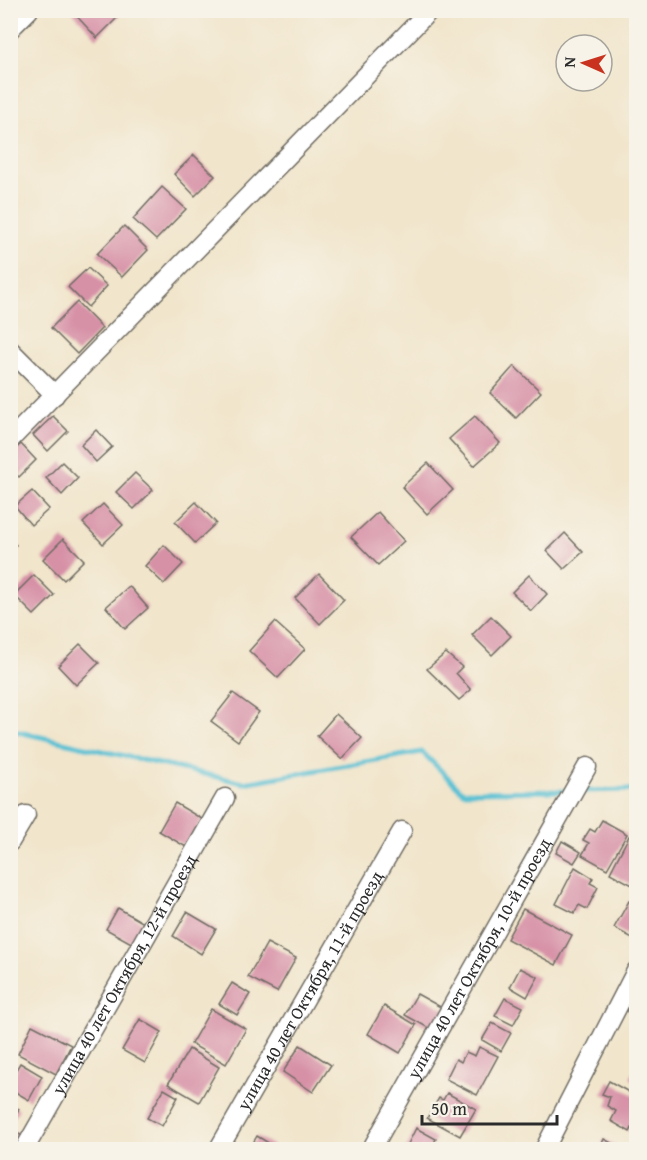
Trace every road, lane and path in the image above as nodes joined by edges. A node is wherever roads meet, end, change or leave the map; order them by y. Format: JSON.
{"nodes":[{"id":1,"x":29,"y":10,"type":"edge"},
{"id":2,"x":430,"y":10,"type":"edge"},
{"id":3,"x":10,"y":29,"type":"edge"},
{"id":4,"x":10,"y":350,"type":"edge"},
{"id":5,"x":55,"y":394,"type":"junction"},
{"id":6,"x":10,"y":440,"type":"edge"},
{"id":7,"x":587,"y":767,"type":"dead end"},
{"id":8,"x":225,"y":798,"type":"dead end"},
{"id":9,"x":26,"y":815,"type":"dead end"},
{"id":10,"x":402,"y":831,"type":"dead end"},
{"id":11,"x":10,"y":842,"type":"edge"},
{"id":12,"x":636,"y":971,"type":"edge"},
{"id":13,"x":24,"y":1149,"type":"edge"},
{"id":14,"x":218,"y":1149,"type":"edge"},
{"id":15,"x":371,"y":1149,"type":"edge"},
{"id":16,"x":544,"y":1149,"type":"edge"}],
"edges":[{"from":1,"to":3,"type":"street"},
{"from":2,"to":5,"type":"street"},
{"from":4,"to":5,"type":"street"},
{"from":5,"to":6,"type":"street"},
{"from":7,"to":15,"type":"street","name":"улица 40 лет Октября, 10-й проезд"},
{"from":8,"to":13,"type":"street","name":"улица 40 лет Октября, 12-й проезд"},
{"from":9,"to":11,"type":"street"},
{"from":10,"to":14,"type":"street","name":"улица 40 лет Октября, 11-й проезд"},
{"from":12,"to":16,"type":"street"}]}
